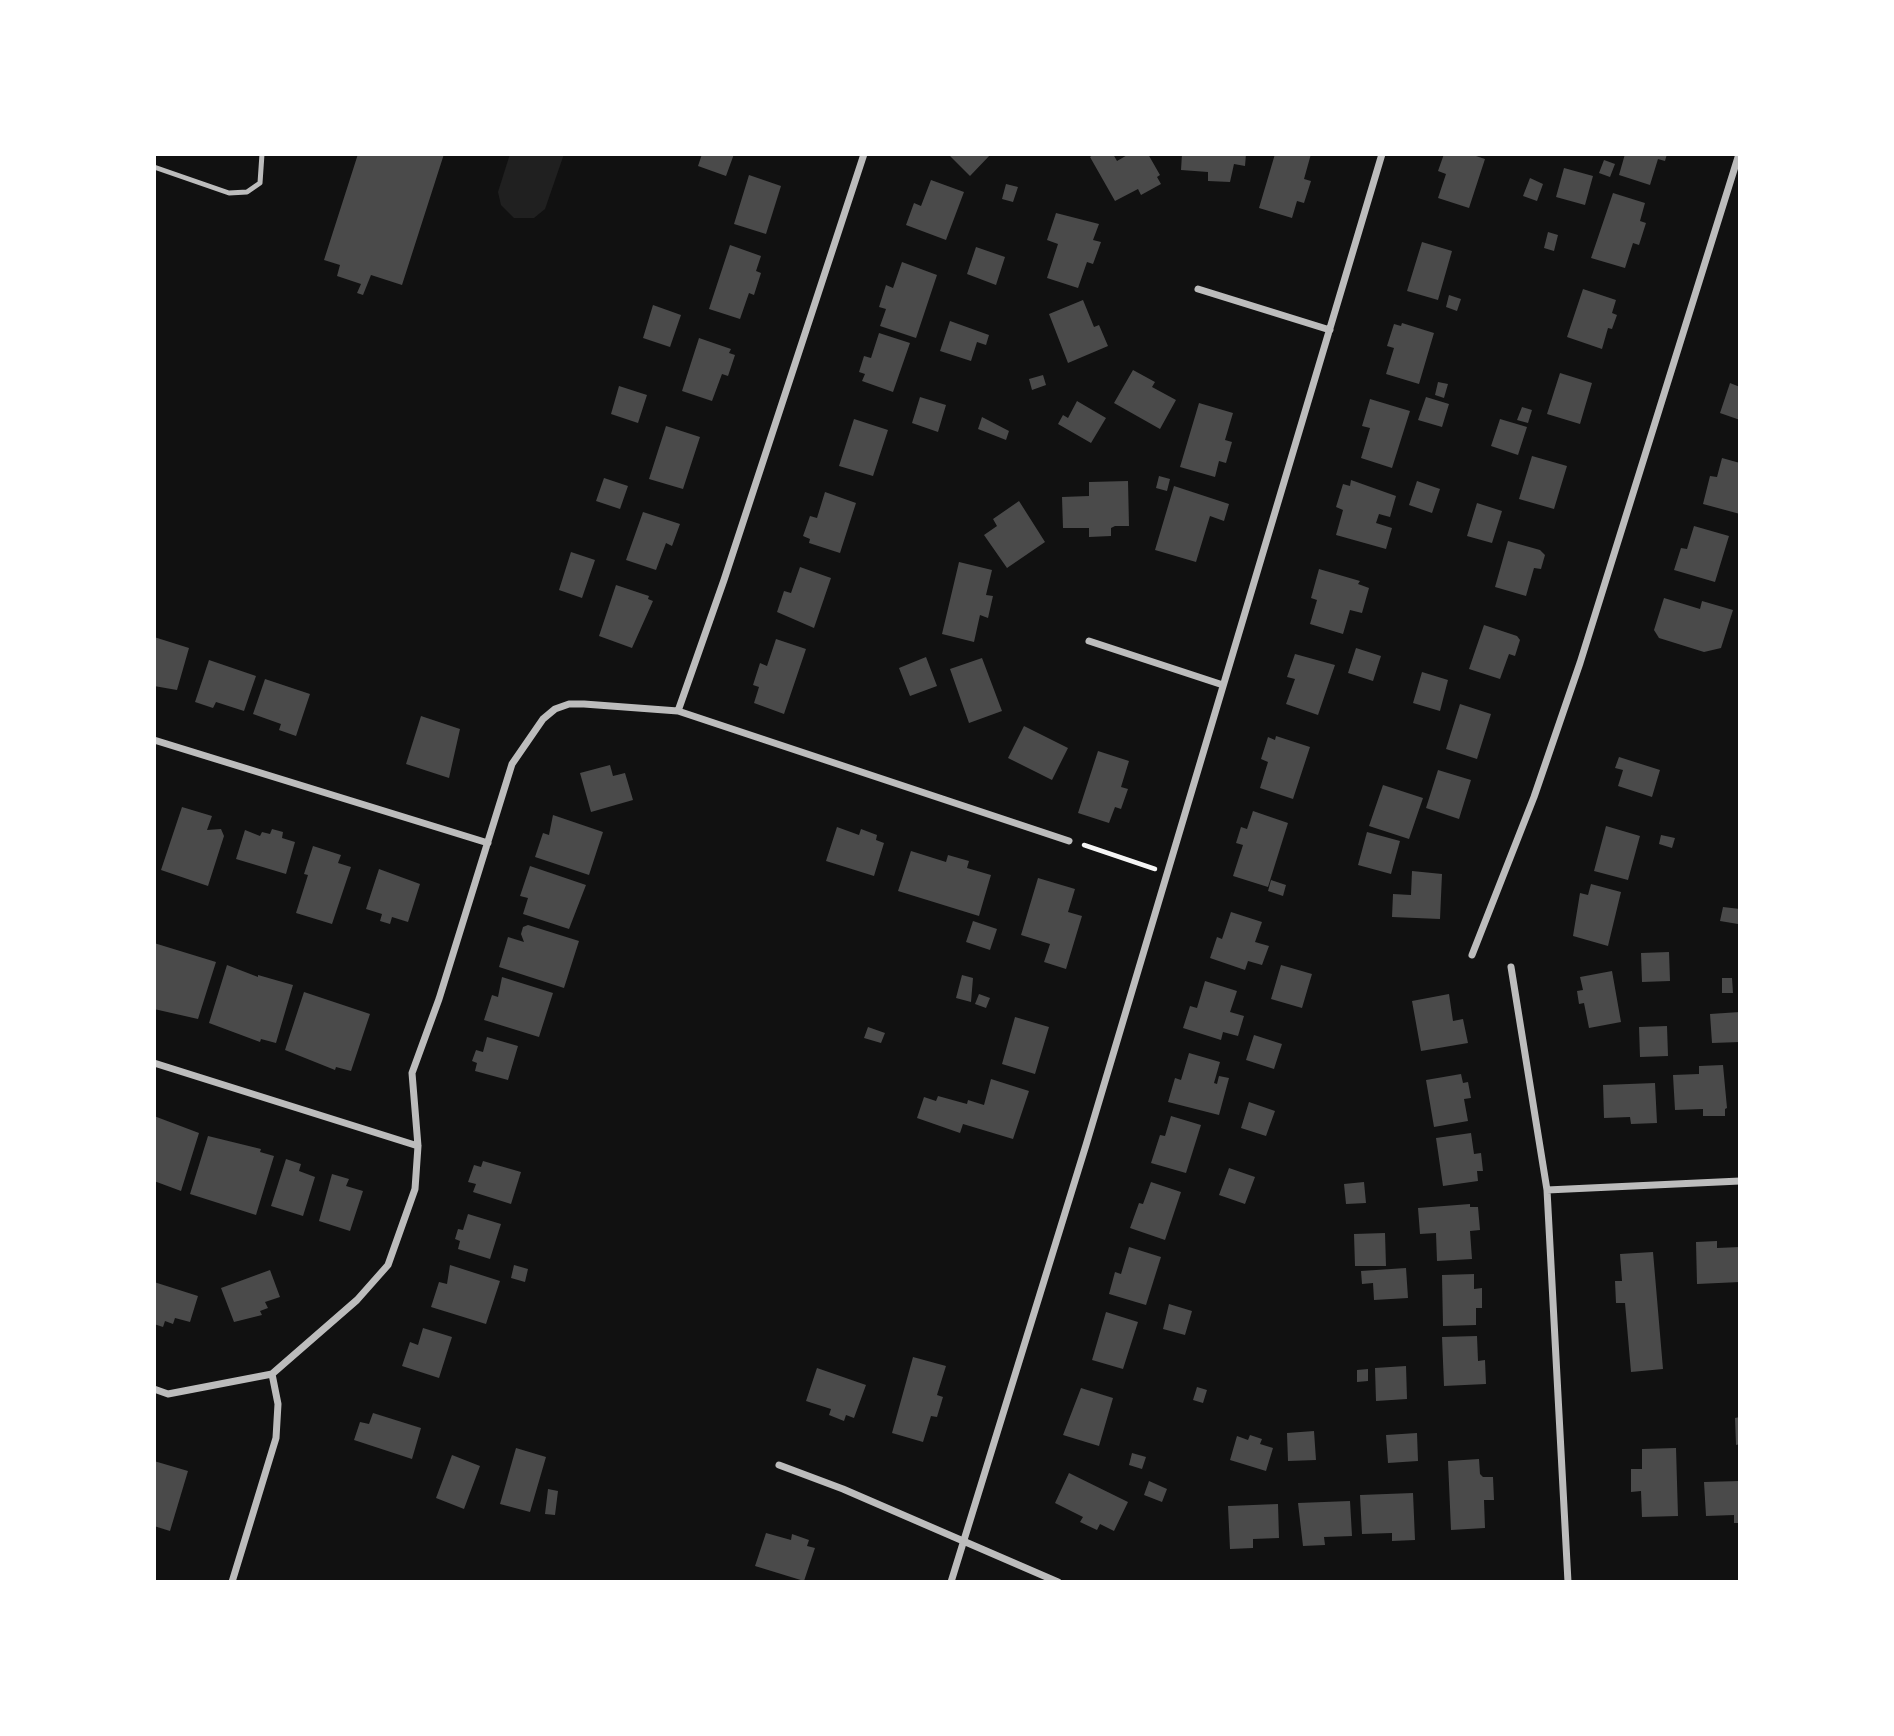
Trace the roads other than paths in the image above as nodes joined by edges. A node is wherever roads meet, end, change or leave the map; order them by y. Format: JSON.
{"nodes":[{"id":1,"x":262,"y":154,"type":"edge"},
{"id":2,"x":864,"y":154,"type":"edge"},
{"id":3,"x":1382,"y":154,"type":"edge"},
{"id":4,"x":1739,"y":154,"type":"edge"},
{"id":5,"x":154,"y":167,"type":"edge"},
{"id":6,"x":1198,"y":289,"type":"dead end"},
{"id":7,"x":1330,"y":330,"type":"junction"},
{"id":8,"x":1089,"y":641,"type":"dead end"},
{"id":9,"x":1223,"y":685,"type":"junction"},
{"id":10,"x":678,"y":711,"type":"junction"},
{"id":11,"x":154,"y":740,"type":"edge"},
{"id":12,"x":1069,"y":841,"type":"road end"},
{"id":13,"x":488,"y":843,"type":"junction"},
{"id":14,"x":1472,"y":955,"type":"dead end"},
{"id":15,"x":1511,"y":967,"type":"dead end"},
{"id":16,"x":154,"y":1063,"type":"edge"},
{"id":17,"x":418,"y":1146,"type":"junction"},
{"id":18,"x":1740,"y":1181,"type":"edge"},
{"id":19,"x":1547,"y":1190,"type":"junction"},
{"id":20,"x":272,"y":1374,"type":"junction"},
{"id":21,"x":154,"y":1389,"type":"edge"},
{"id":22,"x":779,"y":1465,"type":"dead end"},
{"id":23,"x":965,"y":1541,"type":"junction"},
{"id":24,"x":232,"y":1582,"type":"edge"},
{"id":25,"x":951,"y":1582,"type":"edge"},
{"id":26,"x":1058,"y":1582,"type":"edge"},
{"id":27,"x":1568,"y":1582,"type":"edge"}],
"edges":[{"from":1,"to":5,"type":"lane"},
{"from":2,"to":10,"type":"street"},
{"from":3,"to":7,"type":"street"},
{"from":4,"to":14,"type":"street"},
{"from":6,"to":7,"type":"street"},
{"from":7,"to":9,"type":"street"},
{"from":8,"to":9,"type":"street"},
{"from":9,"to":23,"type":"street"},
{"from":10,"to":12,"type":"street"},
{"from":10,"to":13,"type":"street"},
{"from":11,"to":13,"type":"street"},
{"from":13,"to":17,"type":"street"},
{"from":15,"to":19,"type":"street"},
{"from":16,"to":17,"type":"street"},
{"from":17,"to":20,"type":"street"},
{"from":18,"to":19,"type":"street"},
{"from":19,"to":27,"type":"street"},
{"from":20,"to":21,"type":"street"},
{"from":20,"to":24,"type":"street"},
{"from":22,"to":23,"type":"street"},
{"from":23,"to":25,"type":"street"},
{"from":23,"to":26,"type":"street"}]}
